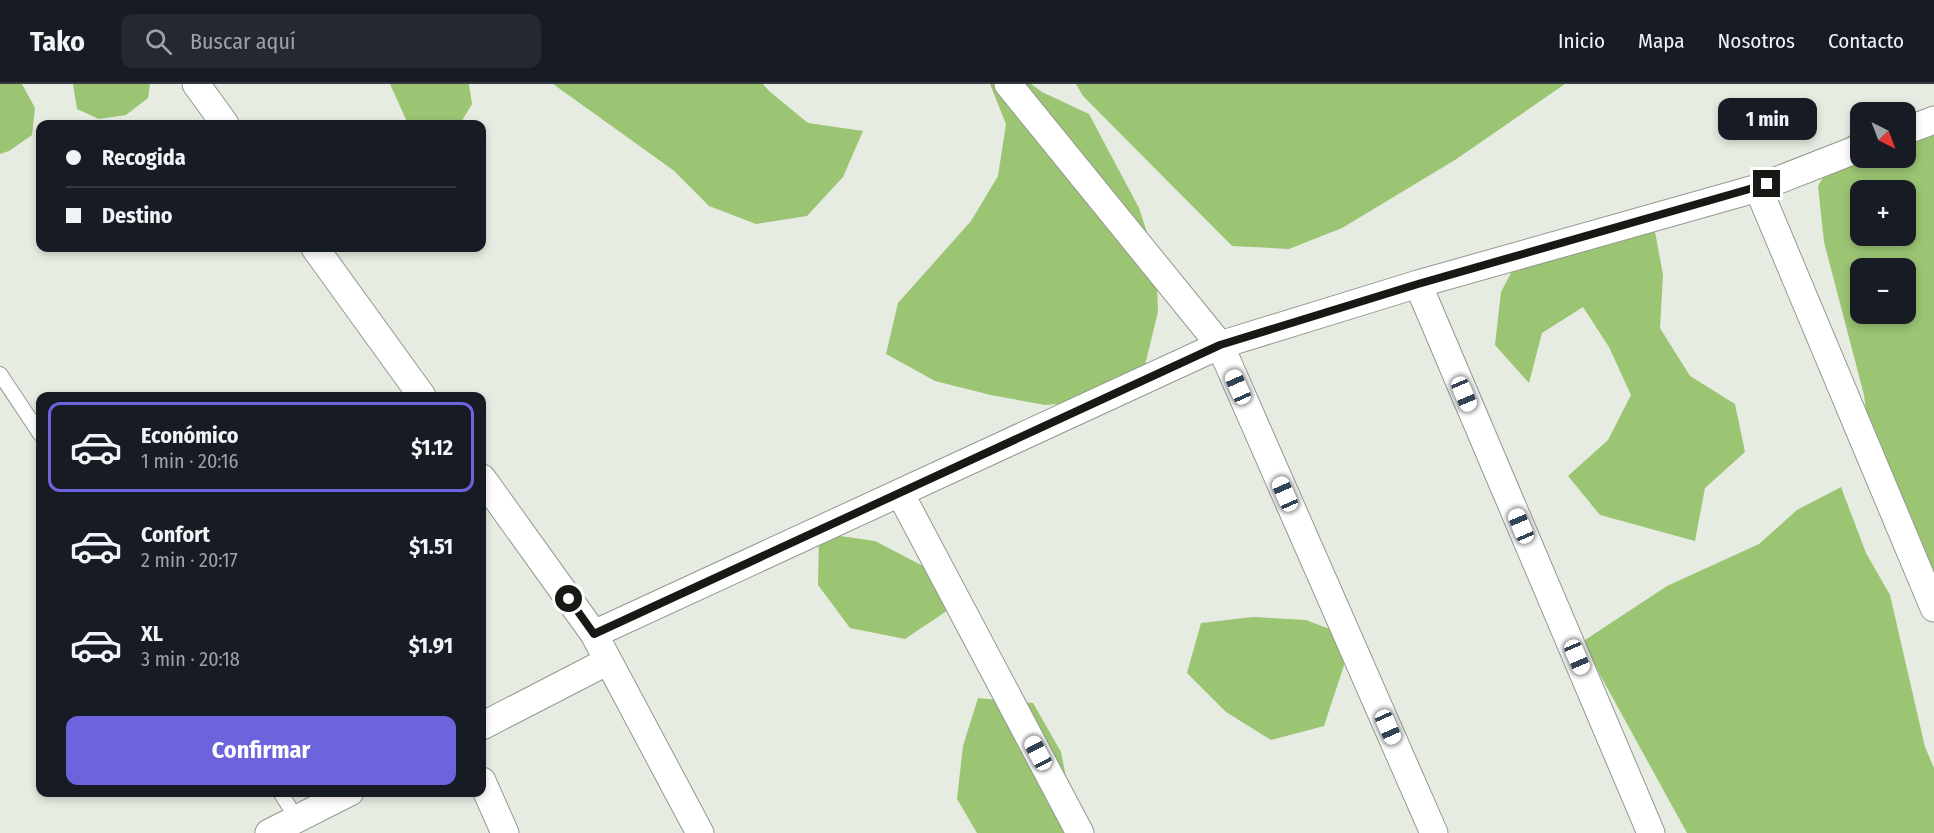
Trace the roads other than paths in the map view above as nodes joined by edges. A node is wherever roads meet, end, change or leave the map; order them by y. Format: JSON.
{"nodes":[{"id":1,"x":196,"y":84,"type":"edge"},
{"id":2,"x":1008,"y":84,"type":"edge"},
{"id":3,"x":222,"y":120,"type":"edge"},
{"id":4,"x":1934,"y":120,"type":"edge"},
{"id":5,"x":1916,"y":127,"type":"edge"},
{"id":6,"x":1850,"y":152,"type":"edge"},
{"id":7,"x":1758,"y":188,"type":"junction"},
{"id":8,"x":318,"y":252,"type":"edge"},
{"id":9,"x":1418,"y":284,"type":"junction"},
{"id":10,"x":1220,"y":345,"type":"junction"},
{"id":11,"x":0,"y":374,"type":"edge"},
{"id":12,"x":419,"y":392,"type":"edge"},
{"id":13,"x":36,"y":428,"type":"edge"},
{"id":14,"x":486,"y":484,"type":"edge"},
{"id":15,"x":900,"y":493,"type":"junction"},
{"id":16,"x":1934,"y":608,"type":"edge"},
{"id":17,"x":594,"y":634,"type":"junction"},
{"id":18,"x":608,"y":661,"type":"junction"},
{"id":19,"x":486,"y":724,"type":"edge"},
{"id":20,"x":486,"y":790,"type":"edge"},
{"id":21,"x":283,"y":797,"type":"edge"},
{"id":22,"x":340,"y":797,"type":"edge"},
{"id":23,"x":297,"y":819,"type":"junction"},
{"id":24,"x":269,"y":833,"type":"edge"},
{"id":25,"x":505,"y":833,"type":"edge"},
{"id":26,"x":699,"y":833,"type":"edge"},
{"id":27,"x":1080,"y":833,"type":"edge"},
{"id":28,"x":1434,"y":833,"type":"edge"},
{"id":29,"x":1652,"y":833,"type":"edge"}],
"edges":[{"from":1,"to":3,"type":"street"},
{"from":2,"to":10,"type":"street"},
{"from":4,"to":5,"type":"street"},
{"from":6,"to":7,"type":"street"},
{"from":7,"to":9,"type":"street"},
{"from":7,"to":16,"type":"street"},
{"from":8,"to":12,"type":"street"},
{"from":9,"to":10,"type":"street"},
{"from":9,"to":29,"type":"street"},
{"from":10,"to":15,"type":"street"},
{"from":10,"to":28,"type":"street"},
{"from":11,"to":13,"type":"lane"},
{"from":14,"to":17,"type":"street"},
{"from":15,"to":17,"type":"street"},
{"from":15,"to":27,"type":"street"},
{"from":17,"to":18,"type":"street"},
{"from":18,"to":19,"type":"street"},
{"from":18,"to":26,"type":"street"},
{"from":20,"to":25,"type":"street"},
{"from":21,"to":23,"type":"lane"},
{"from":22,"to":23,"type":"street"},
{"from":23,"to":24,"type":"street"}]}
